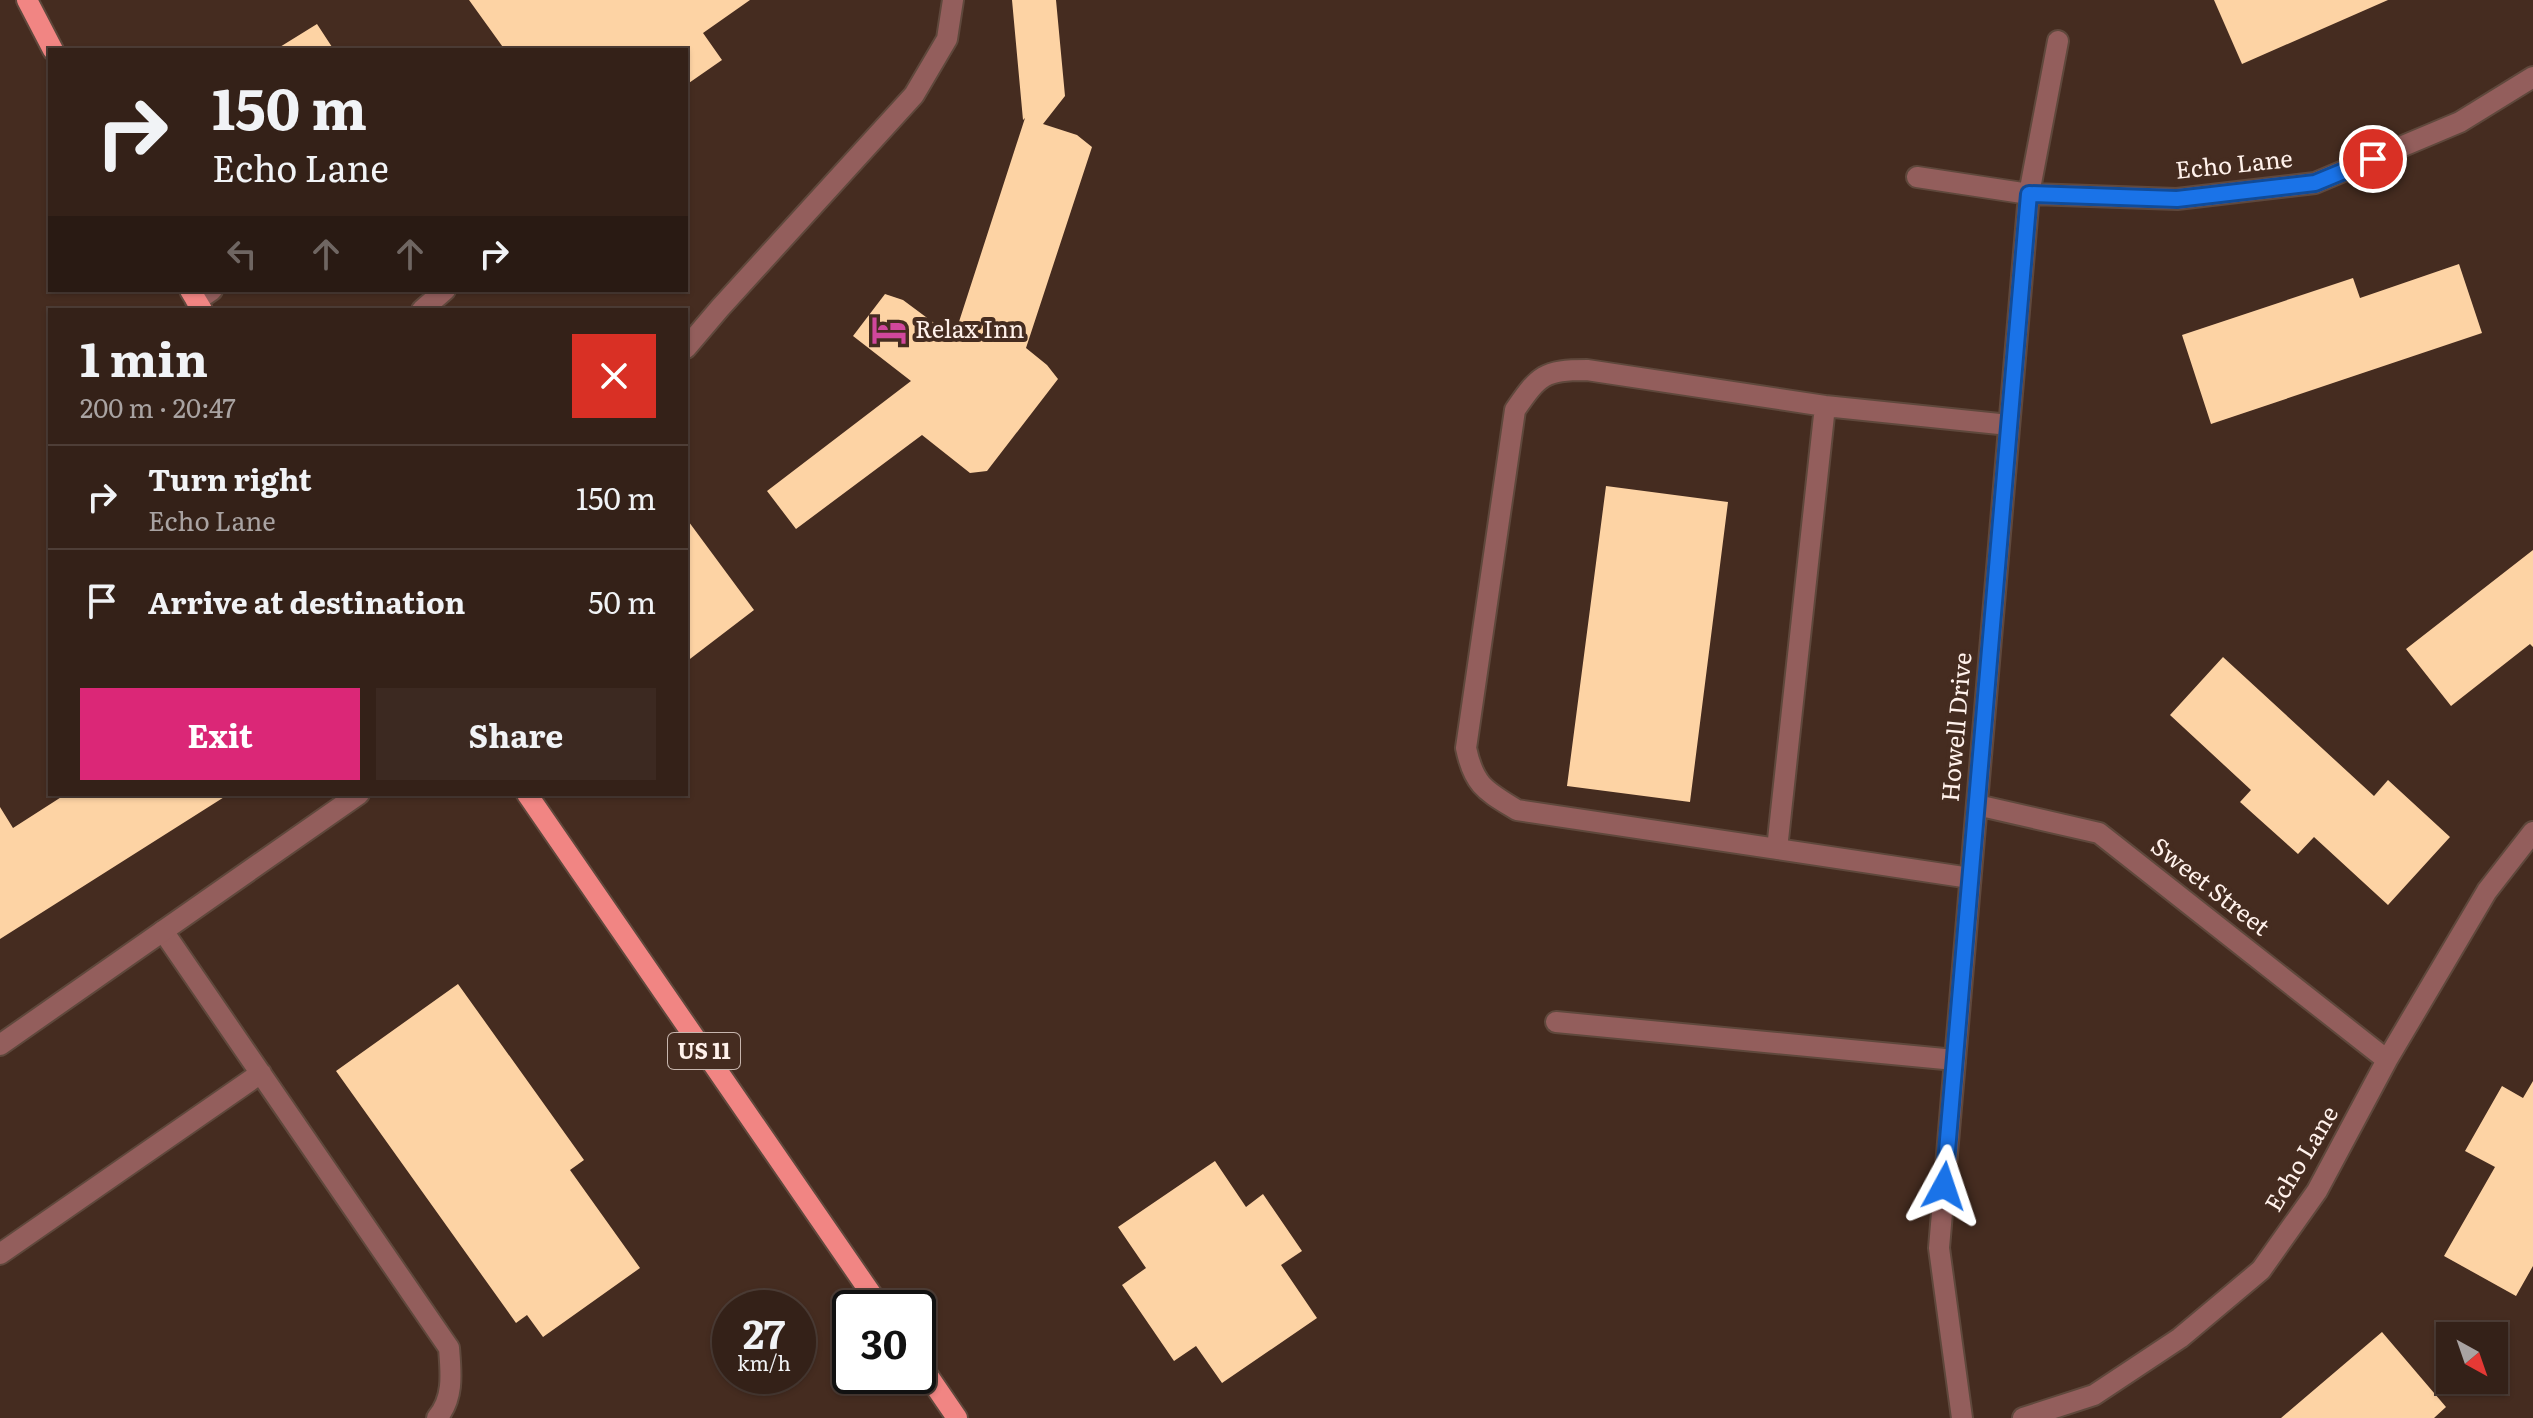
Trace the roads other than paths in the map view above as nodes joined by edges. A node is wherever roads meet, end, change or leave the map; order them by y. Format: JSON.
{"nodes":[{"id":1,"x":27,"y":0,"type":"edge"},
{"id":2,"x":953,"y":0,"type":"edge"},
{"id":3,"x":2058,"y":41,"type":"dead end"},
{"id":4,"x":52,"y":48,"type":"edge"},
{"id":5,"x":2533,"y":77,"type":"edge"},
{"id":6,"x":1917,"y":177,"type":"dead end"},
{"id":7,"x":2029,"y":194,"type":"junction"},
{"id":8,"x":443,"y":292,"type":"edge"},
{"id":9,"x":424,"y":308,"type":"edge"},
{"id":10,"x":688,"y":346,"type":"edge"},
{"id":11,"x":1825,"y":406,"type":"junction"},
{"id":12,"x":2009,"y":425,"type":"junction"},
{"id":13,"x":356,"y":796,"type":"edge"},
{"id":14,"x":528,"y":796,"type":"edge"},
{"id":15,"x":1977,"y":805,"type":"junction"},
{"id":16,"x":2533,"y":832,"type":"edge"},
{"id":17,"x":1777,"y":849,"type":"junction"},
{"id":18,"x":1970,"y":878,"type":"junction"},
{"id":19,"x":163,"y":931,"type":"junction"},
{"id":20,"x":1556,"y":1022,"type":"dead end"},
{"id":21,"x":0,"y":1045,"type":"edge"},
{"id":22,"x":1955,"y":1060,"type":"junction"},
{"id":23,"x":2387,"y":1060,"type":"junction"},
{"id":24,"x":261,"y":1073,"type":"junction"},
{"id":25,"x":0,"y":1254,"type":"edge"},
{"id":26,"x":869,"y":1290,"type":"edge"},
{"id":27,"x":936,"y":1387,"type":"edge"},
{"id":28,"x":437,"y":1418,"type":"edge"},
{"id":29,"x":957,"y":1418,"type":"edge"},
{"id":30,"x":1962,"y":1418,"type":"edge"},
{"id":31,"x":2023,"y":1418,"type":"edge"}],
"edges":[{"from":1,"to":4,"type":"main road"},
{"from":2,"to":10,"type":"street"},
{"from":3,"to":7,"type":"street","name":"Howell Drive"},
{"from":5,"to":7,"type":"street","name":"Echo Lane"},
{"from":6,"to":7,"type":"street","name":"Echo Lane"},
{"from":7,"to":12,"type":"street","name":"Howell Drive"},
{"from":8,"to":9,"type":"street"},
{"from":11,"to":12,"type":"street"},
{"from":11,"to":17,"type":"street"},
{"from":11,"to":17,"type":"street"},
{"from":12,"to":15,"type":"street","name":"Howell Drive"},
{"from":13,"to":19,"type":"street"},
{"from":14,"to":26,"type":"main road","number":"US 11"},
{"from":15,"to":18,"type":"street","name":"Howell Drive"},
{"from":15,"to":23,"type":"street","name":"Sweet Street"},
{"from":16,"to":23,"type":"street","name":"Echo Lane"},
{"from":17,"to":18,"type":"street"},
{"from":18,"to":22,"type":"street","name":"Howell Drive"},
{"from":19,"to":21,"type":"street"},
{"from":19,"to":24,"type":"street"},
{"from":20,"to":22,"type":"street"},
{"from":22,"to":30,"type":"street","name":"Howell Drive"},
{"from":23,"to":31,"type":"street","name":"Echo Lane"},
{"from":24,"to":25,"type":"street"},
{"from":24,"to":28,"type":"street"},
{"from":27,"to":29,"type":"main road"}]}
